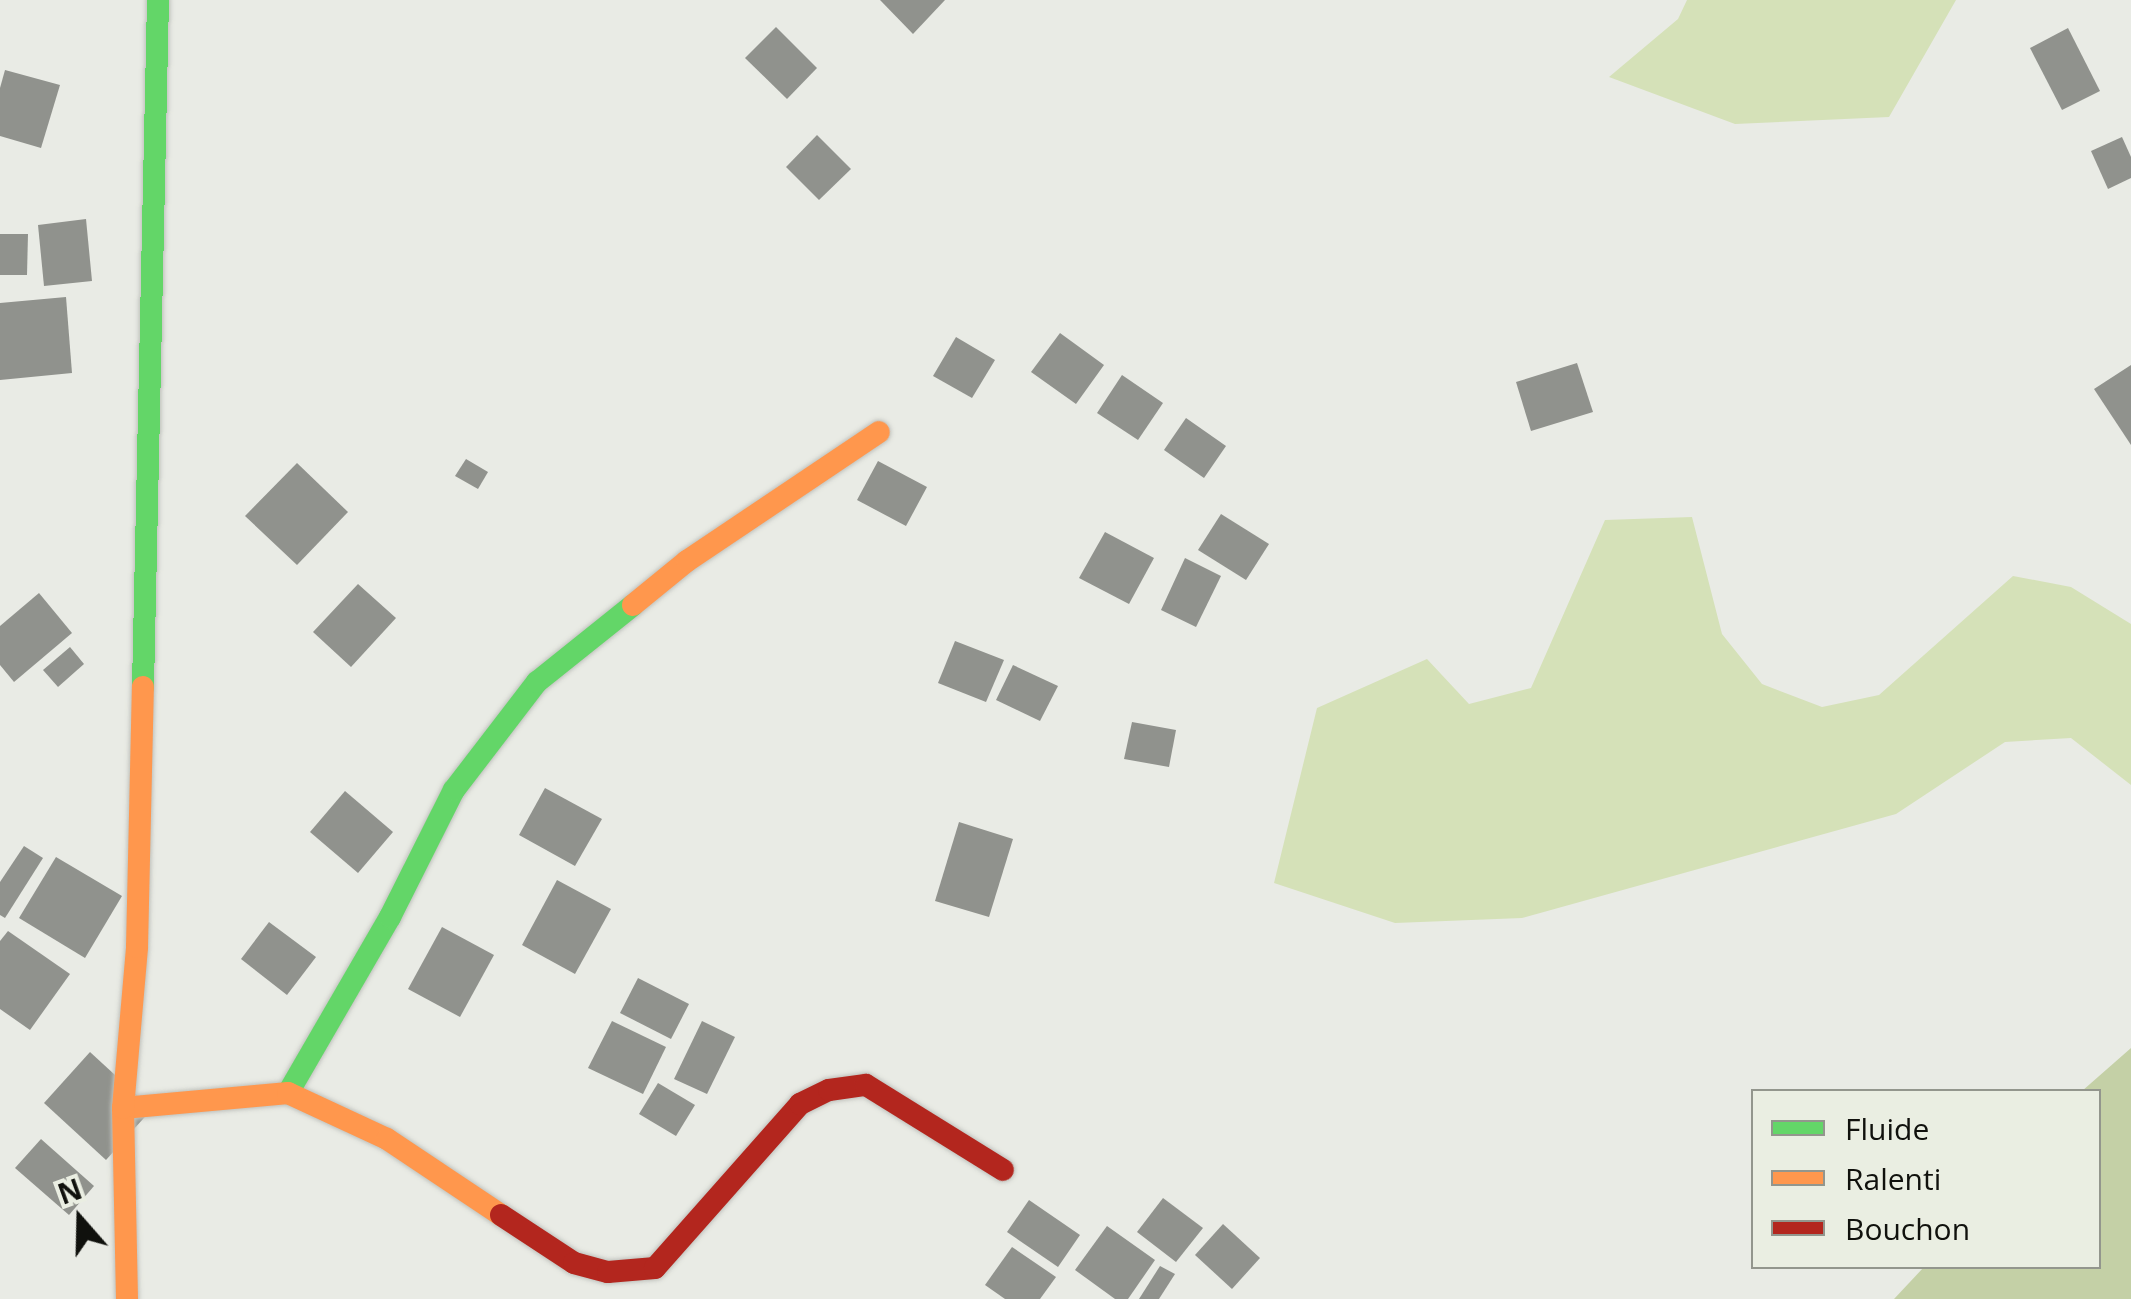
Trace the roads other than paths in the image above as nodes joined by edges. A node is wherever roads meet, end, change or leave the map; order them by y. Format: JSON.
{"nodes":[{"id":1,"x":158,"y":0,"type":"edge"},
{"id":2,"x":879,"y":432,"type":"dead end"},
{"id":3,"x":288,"y":1093,"type":"junction"},
{"id":4,"x":123,"y":1108,"type":"junction"},
{"id":5,"x":1003,"y":1170,"type":"dead end"},
{"id":6,"x":127,"y":1299,"type":"edge"}],
"edges":[{"from":1,"to":4,"type":"street"},
{"from":2,"to":3,"type":"street"},
{"from":3,"to":4,"type":"street"},
{"from":3,"to":5,"type":"street"},
{"from":4,"to":6,"type":"street"}]}
